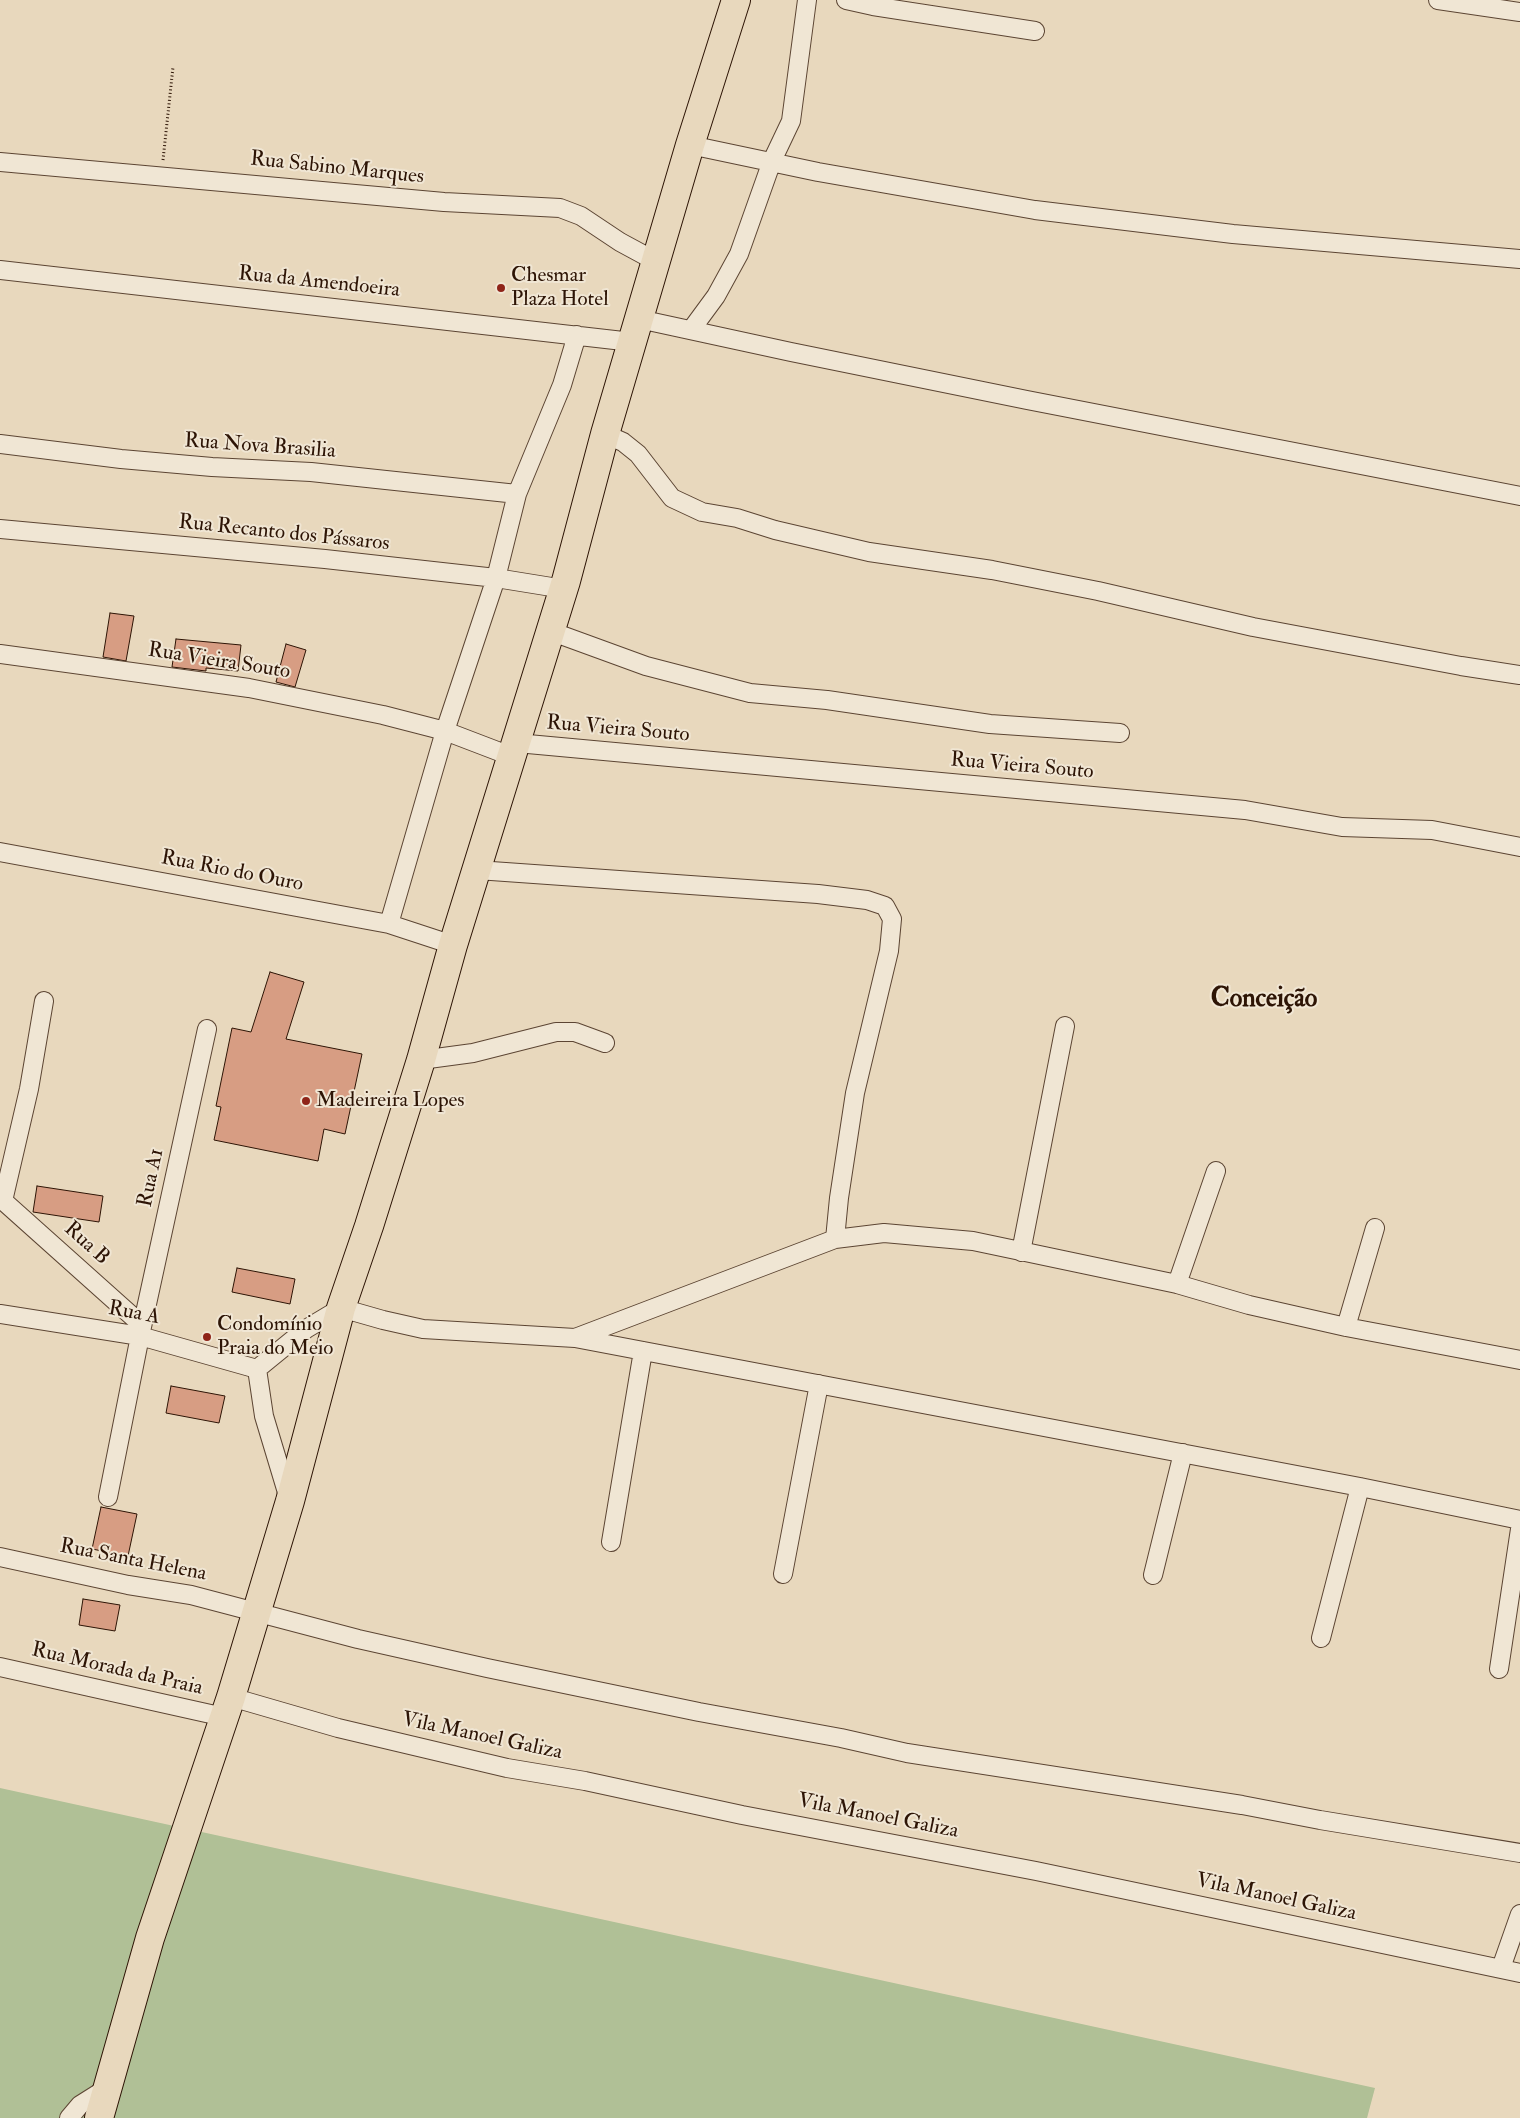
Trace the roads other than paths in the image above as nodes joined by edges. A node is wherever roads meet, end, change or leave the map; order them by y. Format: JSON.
{"nodes":[{"id":1,"x":734,"y":0,"type":"edge"},
{"id":2,"x":807,"y":0,"type":"edge"},
{"id":3,"x":846,"y":0,"type":"edge"},
{"id":4,"x":1438,"y":0,"type":"edge"},
{"id":5,"x":1520,"y":12,"type":"edge"},
{"id":6,"x":1035,"y":31,"type":"dead end"},
{"id":7,"x":690,"y":145,"type":"junction"},
{"id":8,"x":772,"y":161,"type":"junction"},
{"id":9,"x":0,"y":162,"type":"edge"},
{"id":10,"x":1520,"y":259,"type":"edge"},
{"id":11,"x":657,"y":262,"type":"junction"},
{"id":12,"x":0,"y":270,"type":"edge"},
{"id":13,"x":636,"y":330,"type":"junction"},
{"id":14,"x":691,"y":330,"type":"junction"},
{"id":15,"x":577,"y":335,"type":"junction"},
{"id":16,"x":605,"y":434,"type":"junction"},
{"id":17,"x":0,"y":444,"type":"edge"},
{"id":18,"x":517,"y":494,"type":"junction"},
{"id":19,"x":1520,"y":496,"type":"edge"},
{"id":20,"x":0,"y":529,"type":"edge"},
{"id":21,"x":496,"y":578,"type":"junction"},
{"id":22,"x":564,"y":589,"type":"junction"},
{"id":23,"x":550,"y":631,"type":"junction"},
{"id":24,"x":0,"y":654,"type":"edge"},
{"id":25,"x":1520,"y":675,"type":"edge"},
{"id":26,"x":445,"y":731,"type":"junction"},
{"id":27,"x":1120,"y":733,"type":"dead end"},
{"id":28,"x":515,"y":750,"type":"junction"},
{"id":29,"x":1520,"y":847,"type":"edge"},
{"id":30,"x":0,"y":852,"type":"edge"},
{"id":31,"x":477,"y":870,"type":"junction"},
{"id":32,"x":389,"y":924,"type":"junction"},
{"id":33,"x":453,"y":945,"type":"junction"},
{"id":34,"x":44,"y":1001,"type":"dead end"},
{"id":35,"x":1065,"y":1026,"type":"dead end"},
{"id":36,"x":207,"y":1029,"type":"dead end"},
{"id":37,"x":605,"y":1043,"type":"dead end"},
{"id":38,"x":421,"y":1060,"type":"junction"},
{"id":39,"x":1216,"y":1171,"type":"dead end"},
{"id":40,"x":2,"y":1199,"type":"edge"},
{"id":41,"x":1375,"y":1228,"type":"dead end"},
{"id":42,"x":835,"y":1239,"type":"junction"},
{"id":43,"x":1021,"y":1252,"type":"junction"},
{"id":44,"x":1177,"y":1284,"type":"junction"},
{"id":45,"x":341,"y":1308,"type":"junction"},
{"id":46,"x":0,"y":1314,"type":"edge"},
{"id":47,"x":1346,"y":1327,"type":"junction"},
{"id":48,"x":141,"y":1330,"type":"junction"},
{"id":49,"x":575,"y":1338,"type":"junction"},
{"id":50,"x":643,"y":1351,"type":"junction"},
{"id":51,"x":1520,"y":1360,"type":"edge"},
{"id":52,"x":257,"y":1369,"type":"junction"},
{"id":53,"x":819,"y":1384,"type":"junction"},
{"id":54,"x":1183,"y":1453,"type":"junction"},
{"id":55,"x":1360,"y":1487,"type":"junction"},
{"id":56,"x":108,"y":1497,"type":"dead end"},
{"id":57,"x":290,"y":1501,"type":"junction"},
{"id":58,"x":1520,"y":1520,"type":"edge"},
{"id":59,"x":1520,"y":1529,"type":"edge"},
{"id":60,"x":611,"y":1542,"type":"dead end"},
{"id":61,"x":0,"y":1557,"type":"edge"},
{"id":62,"x":783,"y":1574,"type":"dead end"},
{"id":63,"x":1153,"y":1575,"type":"dead end"},
{"id":64,"x":256,"y":1611,"type":"junction"},
{"id":65,"x":1321,"y":1638,"type":"dead end"},
{"id":66,"x":0,"y":1667,"type":"edge"},
{"id":67,"x":1499,"y":1669,"type":"dead end"},
{"id":68,"x":228,"y":1707,"type":"junction"},
{"id":69,"x":1520,"y":1853,"type":"edge"},
{"id":70,"x":1520,"y":1914,"type":"edge"},
{"id":71,"x":1501,"y":1968,"type":"junction"},
{"id":72,"x":1520,"y":1973,"type":"edge"},
{"id":73,"x":107,"y":2088,"type":"junction"},
{"id":74,"x":69,"y":2118,"type":"edge"},
{"id":75,"x":99,"y":2118,"type":"edge"}],
"edges":[{"from":1,"to":7,"type":"main road"},
{"from":2,"to":8,"type":"street"},
{"from":3,"to":6,"type":"street"},
{"from":4,"to":5,"type":"street"},
{"from":7,"to":8,"type":"street"},
{"from":7,"to":11,"type":"main road"},
{"from":8,"to":10,"type":"street"},
{"from":8,"to":14,"type":"street"},
{"from":9,"to":11,"type":"street","name":"Rua Sabino Marques"},
{"from":11,"to":13,"type":"main road"},
{"from":12,"to":15,"type":"street","name":"Rua da Amendoeira"},
{"from":13,"to":14,"type":"street","name":"Rua da Amendoeira"},
{"from":13,"to":15,"type":"street","name":"Rua da Amendoeira"},
{"from":13,"to":16,"type":"main road"},
{"from":14,"to":19,"type":"street","name":"Rua da Amendoeira"},
{"from":15,"to":18,"type":"street"},
{"from":16,"to":22,"type":"main road"},
{"from":16,"to":25,"type":"street"},
{"from":17,"to":18,"type":"street","name":"Rua Nova Brasilia"},
{"from":18,"to":21,"type":"street"},
{"from":20,"to":21,"type":"street","name":"Rua Recanto dos Pássaros"},
{"from":21,"to":22,"type":"street","name":"Rua Recanto dos Pássaros"},
{"from":21,"to":26,"type":"street"},
{"from":22,"to":23,"type":"main road"},
{"from":23,"to":27,"type":"street"},
{"from":23,"to":28,"type":"main road"},
{"from":24,"to":26,"type":"street","name":"Rua Vieira Souto"},
{"from":26,"to":28,"type":"street","name":"Rua Vieira Souto"},
{"from":26,"to":32,"type":"street"},
{"from":28,"to":29,"type":"street","name":"Rua Vieira Souto"},
{"from":28,"to":31,"type":"main road"},
{"from":30,"to":32,"type":"street","name":"Rua Rio do Ouro"},
{"from":31,"to":33,"type":"main road"},
{"from":31,"to":42,"type":"street"},
{"from":32,"to":33,"type":"street","name":"Rua Rio do Ouro"},
{"from":33,"to":38,"type":"main road"},
{"from":34,"to":40,"type":"street"},
{"from":35,"to":43,"type":"street"},
{"from":36,"to":48,"type":"street","name":"Rua A1"},
{"from":37,"to":38,"type":"street"},
{"from":38,"to":45,"type":"main road"},
{"from":39,"to":44,"type":"street"},
{"from":40,"to":48,"type":"street","name":"Rua B"},
{"from":41,"to":47,"type":"street"},
{"from":42,"to":43,"type":"street"},
{"from":42,"to":49,"type":"street"},
{"from":43,"to":44,"type":"street"},
{"from":44,"to":47,"type":"street"},
{"from":45,"to":49,"type":"street"},
{"from":45,"to":52,"type":"street"},
{"from":45,"to":57,"type":"main road"},
{"from":46,"to":48,"type":"street","name":"Rua A"},
{"from":47,"to":51,"type":"street"},
{"from":48,"to":52,"type":"street","name":"Rua A"},
{"from":48,"to":56,"type":"street","name":"Rua A1"},
{"from":49,"to":50,"type":"street"},
{"from":50,"to":53,"type":"street"},
{"from":50,"to":60,"type":"street"},
{"from":52,"to":57,"type":"street"},
{"from":53,"to":54,"type":"street"},
{"from":53,"to":62,"type":"street"},
{"from":54,"to":55,"type":"street"},
{"from":54,"to":63,"type":"street"},
{"from":55,"to":58,"type":"street"},
{"from":55,"to":65,"type":"street"},
{"from":57,"to":64,"type":"main road"},
{"from":59,"to":67,"type":"street"},
{"from":61,"to":64,"type":"street","name":"Rua Santa Helena"},
{"from":64,"to":68,"type":"main road"},
{"from":64,"to":69,"type":"street","name":"Rua Santa Helena"},
{"from":66,"to":68,"type":"street","name":"Rua Morada da Praia"},
{"from":68,"to":71,"type":"street","name":"Vila Manoel Galiza"},
{"from":68,"to":73,"type":"main road"},
{"from":70,"to":71,"type":"street"},
{"from":71,"to":72,"type":"street","name":"Vila Manoel Galiza"},
{"from":73,"to":74,"type":"street"},
{"from":73,"to":75,"type":"main road"}]}
